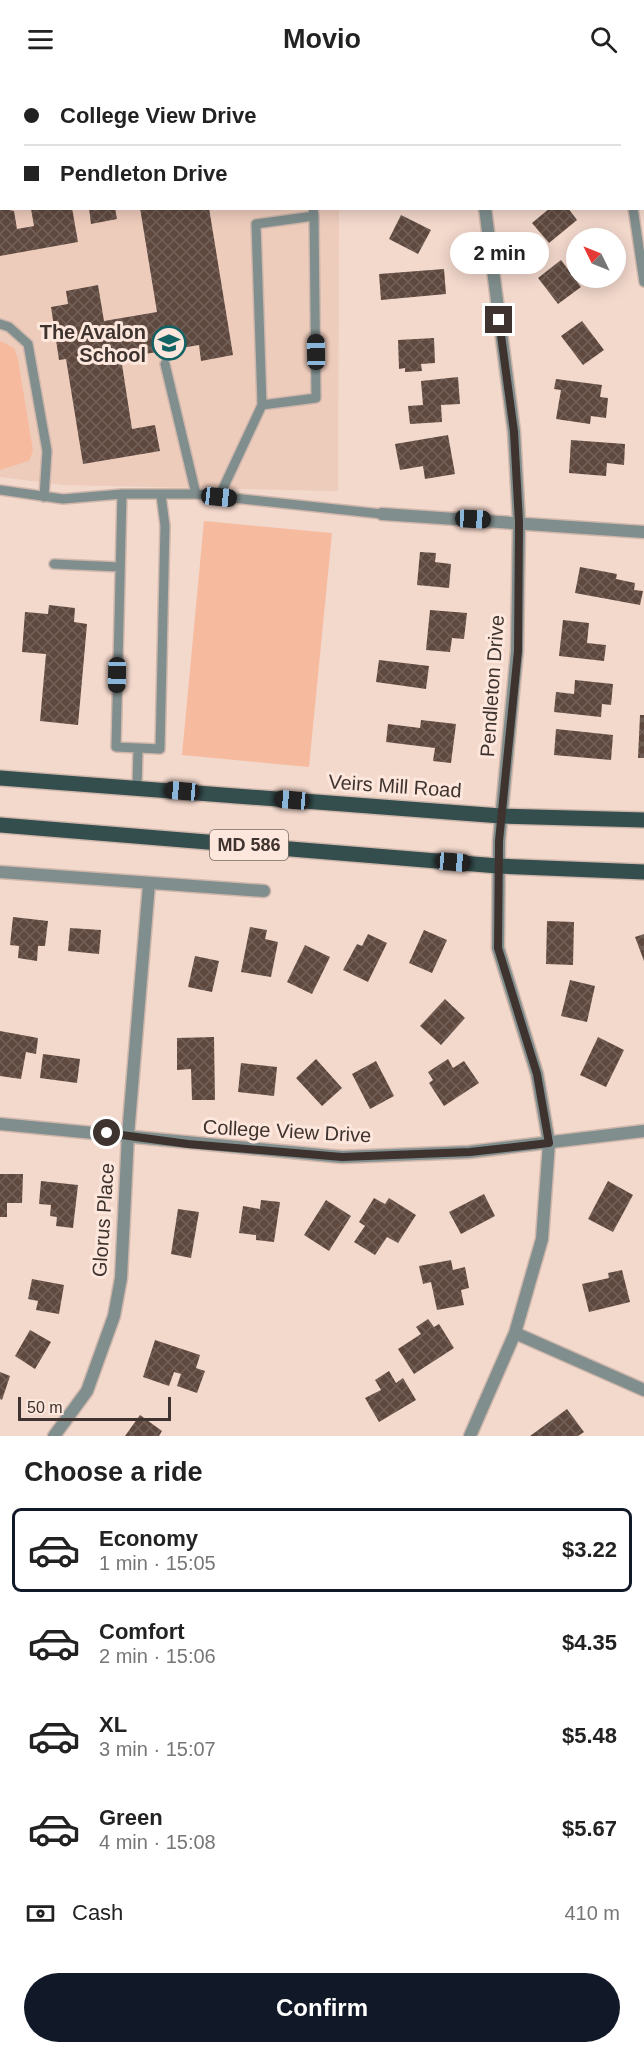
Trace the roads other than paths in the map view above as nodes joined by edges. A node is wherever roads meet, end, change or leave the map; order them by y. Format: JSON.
{"nodes":[{"id":1,"x":485,"y":210,"type":"edge"},
{"id":2,"x":633,"y":210,"type":"edge"},
{"id":3,"x":313,"y":212,"type":"edge"},
{"id":4,"x":644,"y":282,"type":"edge"},
{"id":5,"x":0,"y":324,"type":"edge"},
{"id":6,"x":165,"y":364,"type":"dead end"},
{"id":7,"x":262,"y":405,"type":"junction"},
{"id":8,"x":0,"y":490,"type":"edge"},
{"id":9,"x":122,"y":494,"type":"junction"},
{"id":10,"x":196,"y":494,"type":"junction"},
{"id":11,"x":161,"y":495,"type":"junction"},
{"id":12,"x":44,"y":497,"type":"junction"},
{"id":13,"x":219,"y":497,"type":"junction"},
{"id":14,"x":382,"y":514,"type":"joint"},
{"id":15,"x":519,"y":522,"type":"junction"},
{"id":16,"x":644,"y":532,"type":"edge"},
{"id":17,"x":54,"y":564,"type":"dead end"},
{"id":18,"x":120,"y":567,"type":"junction"},
{"id":19,"x":138,"y":748,"type":"junction"},
{"id":20,"x":0,"y":778,"type":"edge"},
{"id":21,"x":137,"y":788,"type":"junction"},
{"id":22,"x":501,"y":816,"type":"junction"},
{"id":23,"x":644,"y":820,"type":"edge"},
{"id":24,"x":0,"y":825,"type":"edge"},
{"id":25,"x":498,"y":866,"type":"junction"},
{"id":26,"x":0,"y":872,"type":"edge"},
{"id":27,"x":644,"y":872,"type":"edge"},
{"id":28,"x":149,"y":884,"type":"junction"},
{"id":29,"x":264,"y":891,"type":"dead end"},
{"id":30,"x":0,"y":1124,"type":"edge"},
{"id":31,"x":644,"y":1131,"type":"edge"},
{"id":32,"x":128,"y":1135,"type":"junction"},
{"id":33,"x":549,"y":1143,"type":"junction"},
{"id":34,"x":515,"y":1333,"type":"junction"},
{"id":35,"x":644,"y":1390,"type":"edge"},
{"id":36,"x":54,"y":1436,"type":"edge"},
{"id":37,"x":470,"y":1436,"type":"edge"}],
"edges":[{"from":1,"to":15,"type":"street","name":"Pendleton Drive"},
{"from":2,"to":4,"type":"lane"},
{"from":3,"to":7,"type":"lane"},
{"from":3,"to":7,"type":"lane"},
{"from":5,"to":12,"type":"lane"},
{"from":6,"to":10,"type":"lane"},
{"from":7,"to":13,"type":"lane"},
{"from":8,"to":12,"type":"lane"},
{"from":9,"to":11,"type":"lane"},
{"from":9,"to":12,"type":"lane"},
{"from":9,"to":18,"type":"lane"},
{"from":10,"to":11,"type":"lane"},
{"from":10,"to":13,"type":"lane"},
{"from":11,"to":19,"type":"lane"},
{"from":13,"to":14,"type":"lane"},
{"from":14,"to":15,"type":"street"},
{"from":15,"to":16,"type":"street"},
{"from":15,"to":22,"type":"street","name":"Pendleton Drive"},
{"from":17,"to":18,"type":"lane"},
{"from":18,"to":19,"type":"lane"},
{"from":19,"to":21,"type":"lane"},
{"from":20,"to":21,"type":"main road","name":"Veirs Mill Road"},
{"from":21,"to":22,"type":"main road","name":"Veirs Mill Road"},
{"from":22,"to":23,"type":"main road","name":"Veirs Mill Road"},
{"from":22,"to":25,"type":"street","name":"Pendleton Drive"},
{"from":24,"to":25,"type":"main road","number":"MD 586"},
{"from":25,"to":27,"type":"main road","number":"MD 586"},
{"from":25,"to":33,"type":"street","name":"Pendleton Drive"},
{"from":26,"to":28,"type":"street"},
{"from":28,"to":29,"type":"street"},
{"from":28,"to":32,"type":"street","name":"Glorus Place"},
{"from":30,"to":32,"type":"street","name":"College View Drive"},
{"from":31,"to":33,"type":"street","name":"College View Drive"},
{"from":32,"to":33,"type":"street","name":"College View Drive"},
{"from":32,"to":36,"type":"street","name":"Glorus Place"},
{"from":33,"to":34,"type":"street","name":"Pendleton Drive"},
{"from":34,"to":35,"type":"street"},
{"from":34,"to":37,"type":"street","name":"Pendleton Drive"}]}
